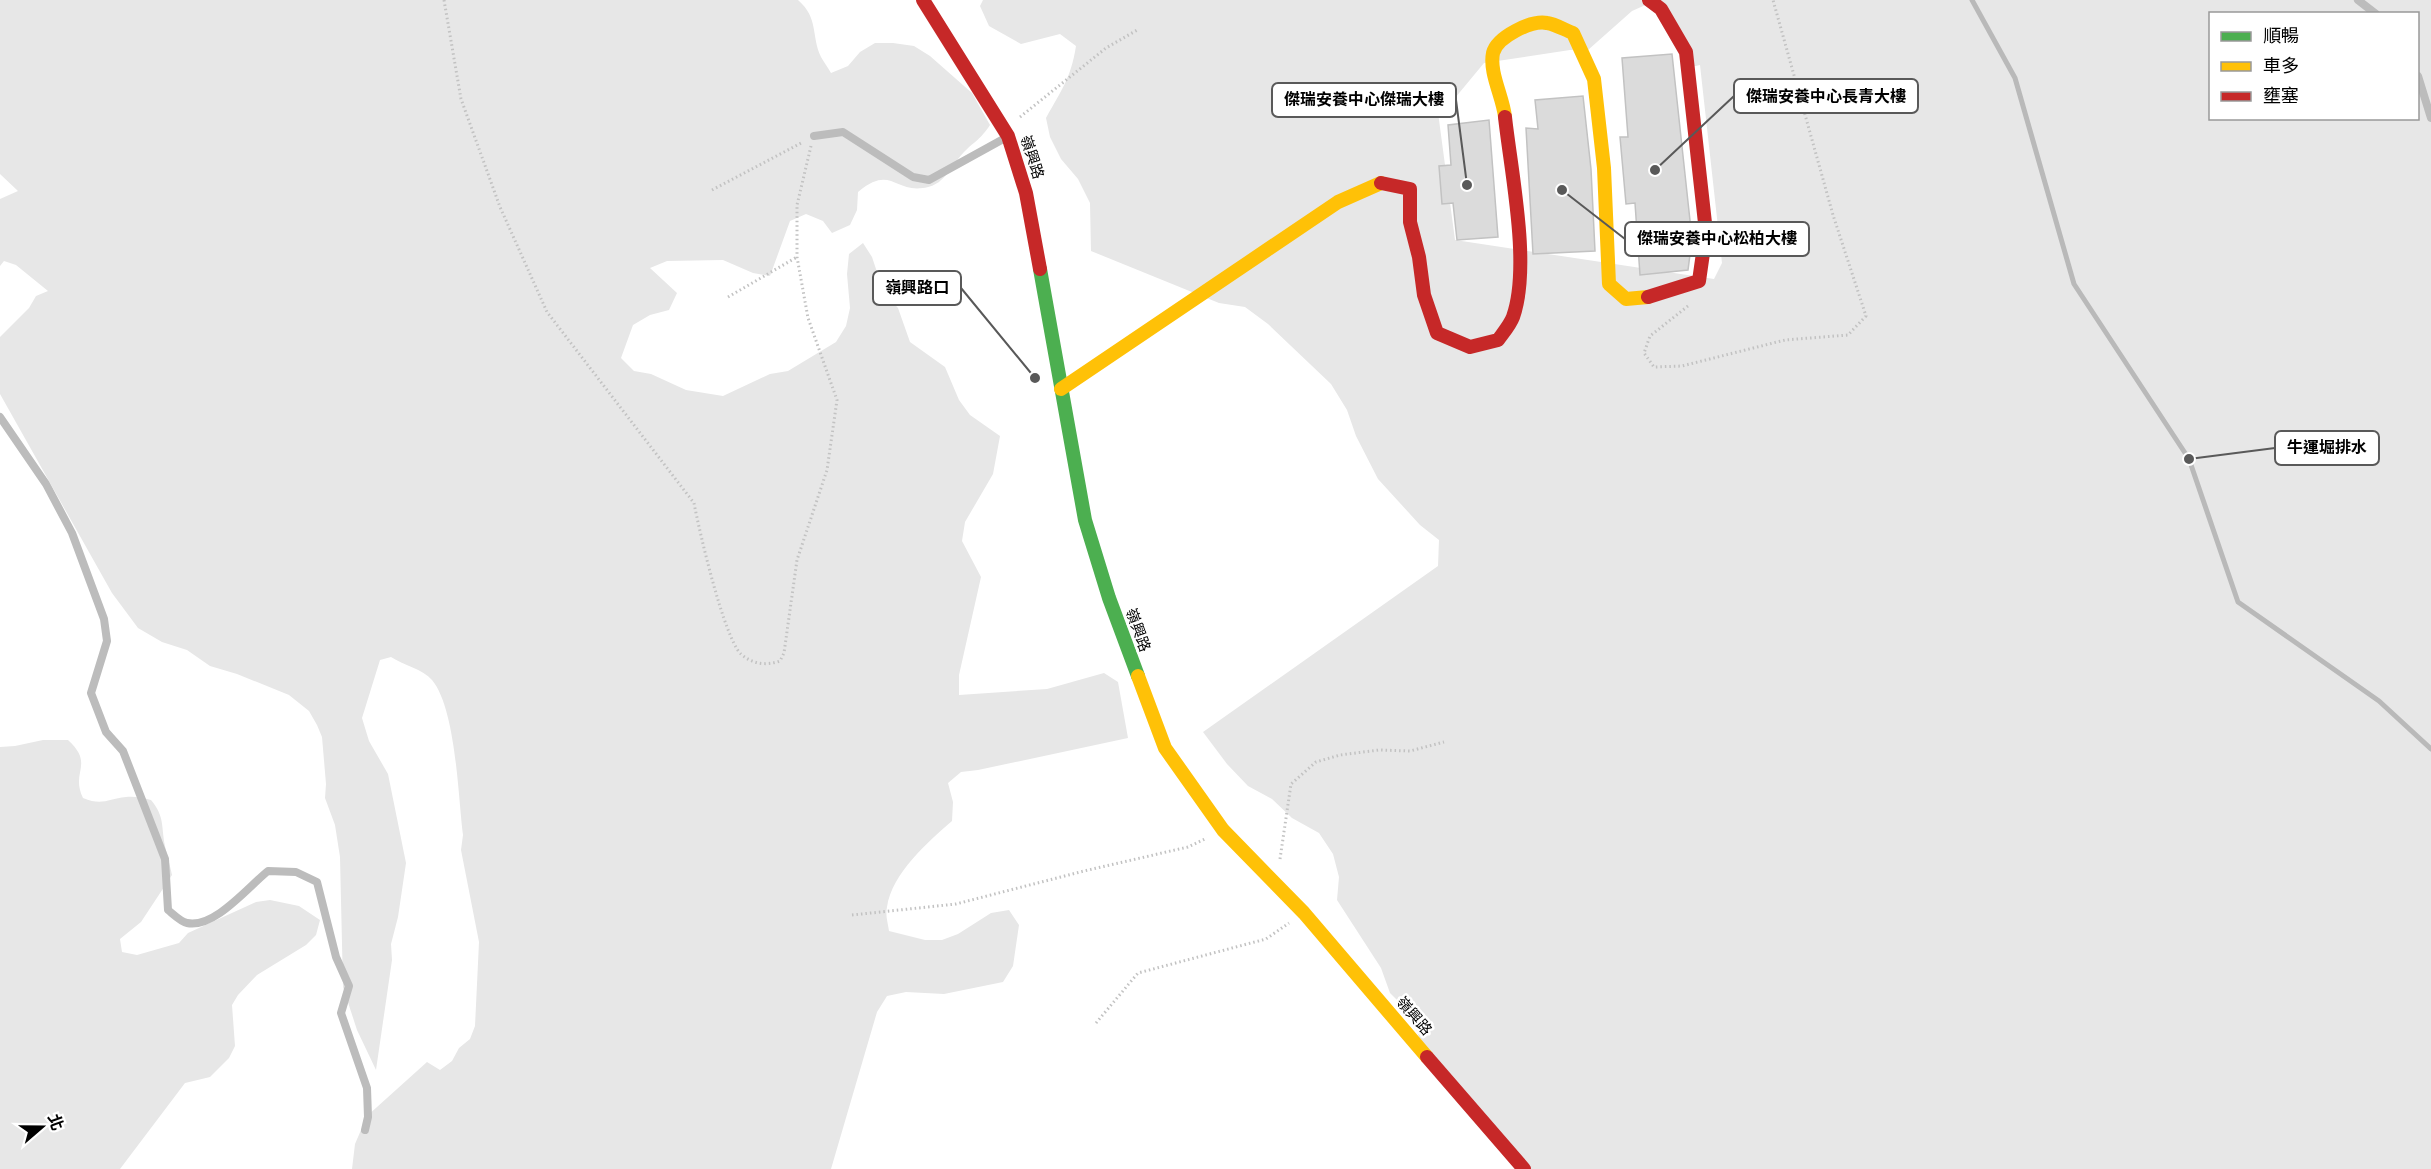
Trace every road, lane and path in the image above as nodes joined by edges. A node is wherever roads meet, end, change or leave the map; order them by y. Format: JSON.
{"nodes":[{"id":1,"x":444,"y":0,"type":"edge"},
{"id":2,"x":923,"y":0,"type":"edge"},
{"id":3,"x":1649,"y":0,"type":"edge"},
{"id":4,"x":1773,"y":0,"type":"edge"},
{"id":5,"x":2358,"y":0,"type":"edge"},
{"id":6,"x":2373,"y":12,"type":"edge"},
{"id":7,"x":1139,"y":29,"type":"dead end"},
{"id":8,"x":2419,"y":79,"type":"edge"},
{"id":9,"x":2431,"y":118,"type":"edge"},
{"id":10,"x":814,"y":136,"type":"junction"},
{"id":11,"x":1008,"y":136,"type":"junction"},
{"id":12,"x":712,"y":190,"type":"dead end"},
{"id":13,"x":797,"y":257,"type":"junction"},
{"id":14,"x":1699,"y":281,"type":"junction"},
{"id":15,"x":728,"y":297,"type":"dead end"},
{"id":16,"x":1061,"y":389,"type":"junction"},
{"id":17,"x":0,"y":417,"type":"edge"},
{"id":18,"x":1444,"y":742,"type":"dead end"},
{"id":19,"x":1224,"y":830,"type":"junction"},
{"id":20,"x":1276,"y":885,"type":"junction"},
{"id":21,"x":1304,"y":914,"type":"junction"},
{"id":22,"x":852,"y":915,"type":"dead end"},
{"id":23,"x":1096,"y":1023,"type":"dead end"},
{"id":24,"x":365,"y":1130,"type":"dead end"},
{"id":25,"x":1524,"y":1169,"type":"edge"}],
"edges":[{"from":1,"to":13,"type":"path"},
{"from":2,"to":11,"type":"street","name":"嶺興路"},
{"from":3,"to":14,"type":"street"},
{"from":4,"to":14,"type":"path"},
{"from":5,"to":6,"type":"lane"},
{"from":7,"to":11,"type":"path"},
{"from":8,"to":9,"type":"lane"},
{"from":10,"to":11,"type":"lane"},
{"from":10,"to":12,"type":"path"},
{"from":10,"to":13,"type":"path"},
{"from":11,"to":16,"type":"street","name":"嶺興路"},
{"from":13,"to":15,"type":"path"},
{"from":14,"to":16,"type":"street"},
{"from":16,"to":19,"type":"street","name":"嶺興路"},
{"from":17,"to":24,"type":"lane"},
{"from":18,"to":20,"type":"path"},
{"from":19,"to":20,"type":"street","name":"嶺興路"},
{"from":19,"to":22,"type":"path"},
{"from":20,"to":21,"type":"street","name":"嶺興路"},
{"from":21,"to":23,"type":"path"},
{"from":21,"to":25,"type":"street","name":"嶺興路"}]}
